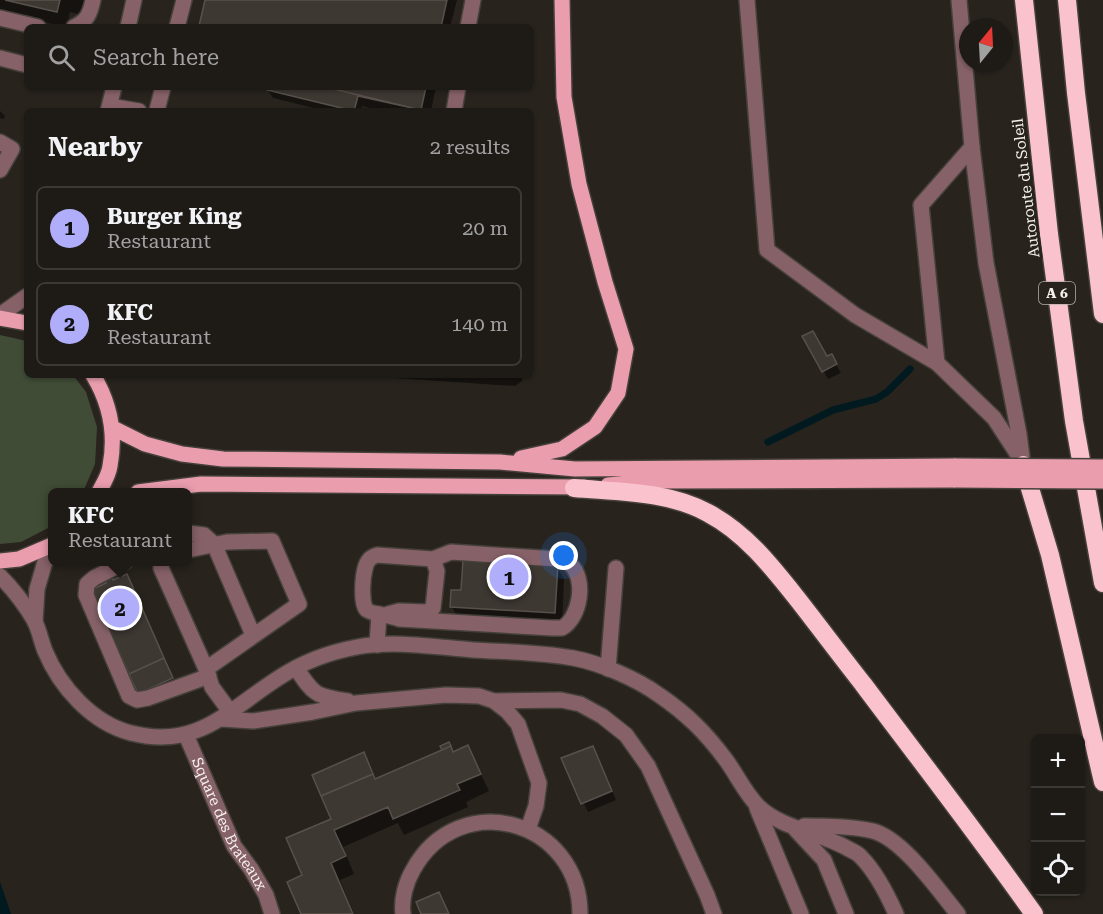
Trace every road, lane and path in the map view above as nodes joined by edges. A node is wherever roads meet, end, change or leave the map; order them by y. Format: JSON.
{"nodes":[{"id":1,"x":93,"y":0,"type":"edge"},
{"id":2,"x":134,"y":0,"type":"edge"},
{"id":3,"x":184,"y":0,"type":"edge"},
{"id":4,"x":473,"y":0,"type":"edge"},
{"id":5,"x":562,"y":0,"type":"edge"},
{"id":6,"x":747,"y":0,"type":"edge"},
{"id":7,"x":959,"y":0,"type":"edge"},
{"id":8,"x":1024,"y":0,"type":"edge"},
{"id":9,"x":1067,"y":0,"type":"edge"},
{"id":10,"x":0,"y":18,"type":"edge"},
{"id":11,"x":25,"y":24,"type":"edge"},
{"id":12,"x":81,"y":24,"type":"edge"},
{"id":13,"x":129,"y":24,"type":"edge"},
{"id":14,"x":178,"y":24,"type":"edge"},
{"id":15,"x":469,"y":24,"type":"edge"},
{"id":16,"x":0,"y":58,"type":"edge"},
{"id":17,"x":24,"y":64,"type":"edge"},
{"id":18,"x":113,"y":90,"type":"edge"},
{"id":19,"x":162,"y":90,"type":"edge"},
{"id":20,"x":458,"y":90,"type":"edge"},
{"id":21,"x":109,"y":108,"type":"edge"},
{"id":22,"x":158,"y":108,"type":"edge"},
{"id":23,"x":454,"y":108,"type":"edge"},
{"id":24,"x":0,"y":142,"type":"edge"},
{"id":25,"x":972,"y":147,"type":"junction"},
{"id":26,"x":0,"y":170,"type":"edge"},
{"id":27,"x":24,"y":298,"type":"edge"},
{"id":28,"x":1103,"y":314,"type":"edge"},
{"id":29,"x":0,"y":316,"type":"edge"},
{"id":30,"x":24,"y":322,"type":"edge"},
{"id":31,"x":937,"y":363,"type":"junction"},
{"id":32,"x":95,"y":378,"type":"edge"},
{"id":33,"x":112,"y":428,"type":"junction"},
{"id":34,"x":1022,"y":461,"type":"junction"},
{"id":35,"x":500,"y":462,"type":"junction"},
{"id":36,"x":1103,"y":467,"type":"edge"},
{"id":37,"x":956,"y":473,"type":"junction"},
{"id":38,"x":1103,"y":481,"type":"edge"},
{"id":39,"x":101,"y":488,"type":"edge"},
{"id":40,"x":170,"y":488,"type":"edge"},
{"id":41,"x":574,"y":488,"type":"junction"},
{"id":42,"x":192,"y":534,"type":"edge"},
{"id":43,"x":214,"y":544,"type":"junction"},
{"id":44,"x":48,"y":547,"type":"edge"},
{"id":45,"x":192,"y":549,"type":"edge"},
{"id":46,"x":48,"y":555,"type":"edge"},
{"id":47,"x":433,"y":559,"type":"junction"},
{"id":48,"x":0,"y":561,"type":"edge"},
{"id":49,"x":116,"y":566,"type":"edge"},
{"id":50,"x":161,"y":566,"type":"edge"},
{"id":51,"x":616,"y":568,"type":"dead end"},
{"id":52,"x":0,"y":576,"type":"edge"},
{"id":53,"x":1103,"y":583,"type":"edge"},
{"id":54,"x":384,"y":614,"type":"junction"},
{"id":55,"x":35,"y":622,"type":"junction"},
{"id":56,"x":253,"y":635,"type":"junction"},
{"id":57,"x":377,"y":645,"type":"junction"},
{"id":58,"x":296,"y":668,"type":"junction"},
{"id":59,"x":608,"y":669,"type":"junction"},
{"id":60,"x":208,"y":673,"type":"junction"},
{"id":61,"x":494,"y":701,"type":"junction"},
{"id":62,"x":356,"y":703,"type":"junction"},
{"id":63,"x":226,"y":716,"type":"junction"},
{"id":64,"x":186,"y":735,"type":"junction"},
{"id":65,"x":1103,"y":782,"type":"edge"},
{"id":66,"x":754,"y":803,"type":"junction"},
{"id":67,"x":792,"y":826,"type":"junction"},
{"id":68,"x":528,"y":829,"type":"junction"},
{"id":69,"x":272,"y":914,"type":"edge"},
{"id":70,"x":403,"y":914,"type":"edge"},
{"id":71,"x":580,"y":914,"type":"edge"},
{"id":72,"x":714,"y":914,"type":"edge"},
{"id":73,"x":801,"y":914,"type":"edge"},
{"id":74,"x":846,"y":914,"type":"edge"},
{"id":75,"x":896,"y":914,"type":"edge"},
{"id":76,"x":958,"y":914,"type":"edge"},
{"id":77,"x":1034,"y":914,"type":"edge"}],
"edges":[{"from":1,"to":12,"type":"street"},
{"from":2,"to":13,"type":"street"},
{"from":3,"to":14,"type":"street"},
{"from":4,"to":15,"type":"street"},
{"from":5,"to":35,"type":"main road"},
{"from":6,"to":31,"type":"street"},
{"from":7,"to":25,"type":"street"},
{"from":8,"to":53,"type":"highway","name":"Autoroute du Soleil","number":"A 6"},
{"from":9,"to":28,"type":"highway"},
{"from":10,"to":11,"type":"street"},
{"from":16,"to":17,"type":"street"},
{"from":18,"to":21,"type":"street"},
{"from":19,"to":22,"type":"street"},
{"from":20,"to":23,"type":"street"},
{"from":24,"to":26,"type":"street"},
{"from":25,"to":31,"type":"street"},
{"from":25,"to":34,"type":"street"},
{"from":27,"to":29,"type":"street"},
{"from":29,"to":30,"type":"main road"},
{"from":31,"to":34,"type":"street"},
{"from":32,"to":33,"type":"main road"},
{"from":33,"to":35,"type":"main road"},
{"from":33,"to":39,"type":"main road"},
{"from":34,"to":65,"type":"highway"},
{"from":35,"to":37,"type":"main road"},
{"from":36,"to":37,"type":"main road","bridge":true},
{"from":37,"to":38,"type":"main road","bridge":true},
{"from":37,"to":41,"type":"main road"},
{"from":40,"to":41,"type":"main road"},
{"from":41,"to":77,"type":"highway"},
{"from":42,"to":43,"type":"street"},
{"from":43,"to":45,"type":"street"},
{"from":43,"to":56,"type":"street"},
{"from":43,"to":56,"type":"street"},
{"from":44,"to":48,"type":"main road"},
{"from":46,"to":55,"type":"street"},
{"from":47,"to":54,"type":"street"},
{"from":47,"to":54,"type":"street"},
{"from":47,"to":54,"type":"street"},
{"from":49,"to":60,"type":"street"},
{"from":50,"to":60,"type":"street"},
{"from":51,"to":59,"type":"street"},
{"from":52,"to":55,"type":"street"},
{"from":54,"to":57,"type":"street"},
{"from":55,"to":64,"type":"street"},
{"from":56,"to":60,"type":"street"},
{"from":57,"to":58,"type":"street"},
{"from":57,"to":59,"type":"street"},
{"from":58,"to":62,"type":"street"},
{"from":58,"to":63,"type":"street"},
{"from":59,"to":66,"type":"street"},
{"from":60,"to":63,"type":"street"},
{"from":61,"to":62,"type":"street"},
{"from":61,"to":68,"type":"street"},
{"from":61,"to":72,"type":"street"},
{"from":62,"to":63,"type":"street"},
{"from":63,"to":64,"type":"street"},
{"from":64,"to":69,"type":"street","name":"Square des Brateaux"},
{"from":66,"to":67,"type":"street"},
{"from":66,"to":73,"type":"street"},
{"from":67,"to":74,"type":"street"},
{"from":67,"to":75,"type":"street"},
{"from":67,"to":76,"type":"street"},
{"from":68,"to":70,"type":"street"},
{"from":68,"to":71,"type":"street"}]}
